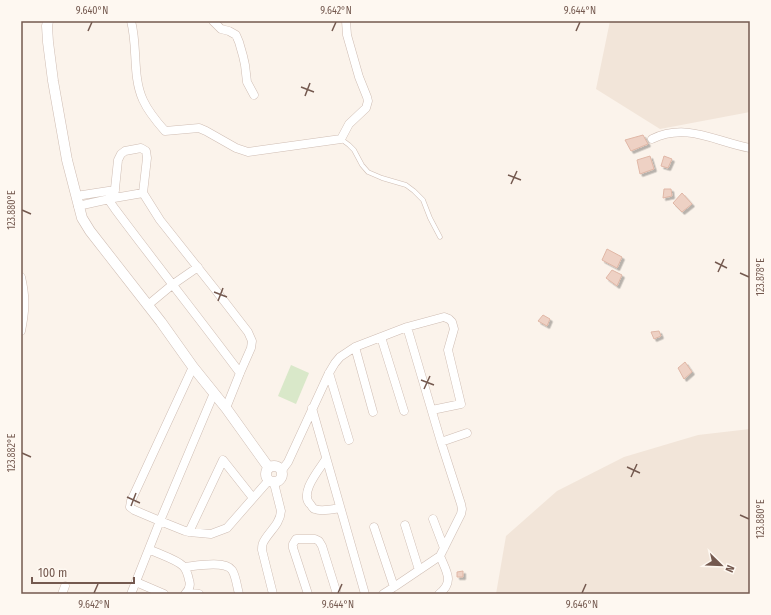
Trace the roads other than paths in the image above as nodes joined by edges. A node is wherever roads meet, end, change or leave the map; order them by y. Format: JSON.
{"nodes":[{"id":1,"x":48,"y":21,"type":"edge"},
{"id":2,"x":131,"y":21,"type":"edge"},
{"id":3,"x":213,"y":21,"type":"edge"},
{"id":4,"x":346,"y":21,"type":"edge"},
{"id":5,"x":254,"y":95,"type":"dead end"},
{"id":6,"x":652,"y":139,"type":"dead end"},
{"id":7,"x":341,"y":140,"type":"junction"},
{"id":8,"x":750,"y":148,"type":"edge"},
{"id":9,"x":143,"y":193,"type":"junction"},
{"id":10,"x":76,"y":196,"type":"junction"},
{"id":11,"x":112,"y":196,"type":"junction"},
{"id":12,"x":78,"y":206,"type":"junction"},
{"id":13,"x":440,"y":237,"type":"dead end"},
{"id":14,"x":198,"y":267,"type":"junction"},
{"id":15,"x":21,"y":278,"type":"edge"},
{"id":16,"x":172,"y":285,"type":"junction"},
{"id":17,"x":148,"y":305,"type":"junction"},
{"id":18,"x":407,"y":327,"type":"junction"},
{"id":19,"x":21,"y":331,"type":"edge"},
{"id":20,"x":381,"y":337,"type":"junction"},
{"id":21,"x":355,"y":347,"type":"junction"},
{"id":22,"x":193,"y":367,"type":"junction"},
{"id":23,"x":240,"y":373,"type":"junction"},
{"id":24,"x":329,"y":373,"type":"junction"},
{"id":25,"x":214,"y":393,"type":"junction"},
{"id":26,"x":226,"y":408,"type":"junction"},
{"id":27,"x":312,"y":408,"type":"junction"},
{"id":28,"x":432,"y":410,"type":"junction"},
{"id":29,"x":404,"y":411,"type":"dead end"},
{"id":30,"x":373,"y":412,"type":"dead end"},
{"id":31,"x":467,"y":433,"type":"dead end"},
{"id":32,"x":349,"y":440,"type":"dead end"},
{"id":33,"x":441,"y":442,"type":"junction"},
{"id":34,"x":326,"y":459,"type":"junction"},
{"id":35,"x":269,"y":468,"type":"junction"},
{"id":36,"x":282,"y":470,"type":"junction"},
{"id":37,"x":271,"y":481,"type":"junction"},
{"id":38,"x":253,"y":498,"type":"junction"},
{"id":39,"x":340,"y":508,"type":"junction"},
{"id":40,"x":433,"y":519,"type":"dead end"},
{"id":41,"x":160,"y":521,"type":"junction"},
{"id":42,"x":405,"y":525,"type":"dead end"},
{"id":43,"x":374,"y":527,"type":"dead end"},
{"id":44,"x":189,"y":532,"type":"junction"},
{"id":45,"x":149,"y":549,"type":"junction"},
{"id":46,"x":442,"y":552,"type":"junction"},
{"id":47,"x":184,"y":567,"type":"junction"},
{"id":48,"x":419,"y":570,"type":"junction"},
{"id":49,"x":136,"y":582,"type":"junction"},
{"id":50,"x":394,"y":587,"type":"junction"},
{"id":51,"x":186,"y":593,"type":"edge"},
{"id":52,"x":334,"y":593,"type":"edge"},
{"id":53,"x":131,"y":594,"type":"edge"},
{"id":54,"x":164,"y":594,"type":"edge"},
{"id":55,"x":199,"y":594,"type":"edge"},
{"id":56,"x":239,"y":594,"type":"edge"},
{"id":57,"x":273,"y":594,"type":"edge"},
{"id":58,"x":308,"y":594,"type":"edge"},
{"id":59,"x":365,"y":594,"type":"edge"},
{"id":60,"x":383,"y":594,"type":"edge"},
{"id":61,"x":439,"y":594,"type":"edge"}],
"edges":[{"from":1,"to":10,"type":"street"},
{"from":2,"to":7,"type":"street"},
{"from":3,"to":5,"type":"street"},
{"from":4,"to":7,"type":"street"},
{"from":6,"to":8,"type":"street"},
{"from":7,"to":13,"type":"lane"},
{"from":9,"to":11,"type":"street"},
{"from":9,"to":11,"type":"street"},
{"from":9,"to":14,"type":"street"},
{"from":10,"to":11,"type":"street"},
{"from":10,"to":12,"type":"street"},
{"from":11,"to":12,"type":"street"},
{"from":11,"to":16,"type":"street"},
{"from":12,"to":17,"type":"street"},
{"from":14,"to":16,"type":"street"},
{"from":14,"to":23,"type":"street"},
{"from":15,"to":19,"type":"street"},
{"from":16,"to":17,"type":"street"},
{"from":16,"to":23,"type":"street"},
{"from":17,"to":22,"type":"street"},
{"from":18,"to":20,"type":"street"},
{"from":18,"to":28,"type":"street"},
{"from":18,"to":28,"type":"street"},
{"from":20,"to":21,"type":"street"},
{"from":20,"to":29,"type":"street"},
{"from":21,"to":24,"type":"street"},
{"from":21,"to":30,"type":"street"},
{"from":22,"to":25,"type":"street"},
{"from":22,"to":41,"type":"street"},
{"from":23,"to":26,"type":"street"},
{"from":24,"to":27,"type":"street"},
{"from":24,"to":32,"type":"street"},
{"from":25,"to":26,"type":"street"},
{"from":25,"to":41,"type":"street"},
{"from":26,"to":35,"type":"street"},
{"from":27,"to":34,"type":"street"},
{"from":27,"to":36,"type":"street"},
{"from":28,"to":33,"type":"street"},
{"from":31,"to":33,"type":"street"},
{"from":33,"to":46,"type":"street"},
{"from":34,"to":39,"type":"street"},
{"from":34,"to":39,"type":"street"},
{"from":35,"to":36,"type":"street"},
{"from":35,"to":37,"type":"street"},
{"from":36,"to":37,"type":"street"},
{"from":37,"to":38,"type":"street"},
{"from":37,"to":57,"type":"street"},
{"from":38,"to":44,"type":"street"},
{"from":38,"to":44,"type":"street"},
{"from":39,"to":59,"type":"street"},
{"from":40,"to":46,"type":"street"},
{"from":41,"to":44,"type":"street"},
{"from":41,"to":45,"type":"street"},
{"from":42,"to":48,"type":"street"},
{"from":43,"to":50,"type":"street"},
{"from":45,"to":47,"type":"street"},
{"from":45,"to":49,"type":"street"},
{"from":46,"to":48,"type":"street"},
{"from":46,"to":61,"type":"street"},
{"from":47,"to":51,"type":"street"},
{"from":47,"to":56,"type":"street"},
{"from":48,"to":50,"type":"street"},
{"from":49,"to":53,"type":"street"},
{"from":49,"to":54,"type":"street"},
{"from":50,"to":60,"type":"street"},
{"from":51,"to":55,"type":"street"},
{"from":52,"to":58,"type":"street"}]}
